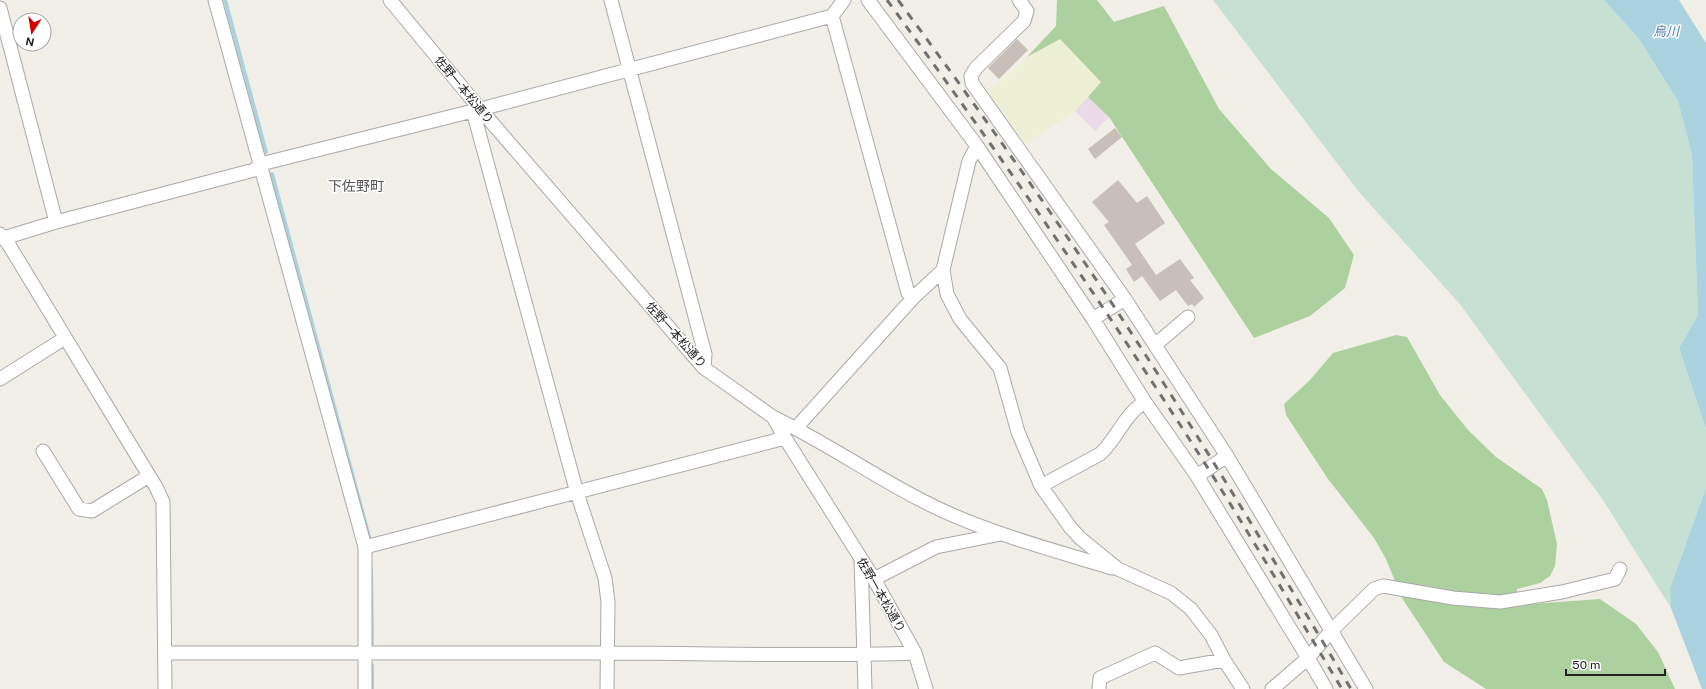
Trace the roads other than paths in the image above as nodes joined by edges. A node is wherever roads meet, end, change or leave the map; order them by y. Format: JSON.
{"nodes":[{"id":1,"x":215,"y":0,"type":"edge"},
{"id":2,"x":390,"y":0,"type":"edge"},
{"id":3,"x":611,"y":0,"type":"edge"},
{"id":4,"x":844,"y":0,"type":"edge"},
{"id":5,"x":868,"y":0,"type":"edge"},
{"id":6,"x":1019,"y":0,"type":"edge"},
{"id":7,"x":0,"y":8,"type":"edge"},
{"id":8,"x":832,"y":16,"type":"junction"},
{"id":9,"x":630,"y":70,"type":"junction"},
{"id":10,"x":477,"y":110,"type":"junction"},
{"id":11,"x":977,"y":146,"type":"junction"},
{"id":12,"x":261,"y":164,"type":"junction"},
{"id":13,"x":56,"y":222,"type":"junction"},
{"id":14,"x":2,"y":236,"type":"edge"},
{"id":15,"x":943,"y":270,"type":"junction"},
{"id":16,"x":913,"y":298,"type":"junction"},
{"id":17,"x":1125,"y":299,"type":"junction"},
{"id":18,"x":1188,"y":317,"type":"dead end"},
{"id":19,"x":1093,"y":318,"type":"junction"},
{"id":20,"x":65,"y":338,"type":"junction"},
{"id":21,"x":1155,"y":345,"type":"junction"},
{"id":22,"x":704,"y":368,"type":"junction"},
{"id":23,"x":0,"y":379,"type":"edge"},
{"id":24,"x":1145,"y":402,"type":"junction"},
{"id":25,"x":773,"y":417,"type":"junction"},
{"id":26,"x":796,"y":428,"type":"junction"},
{"id":27,"x":785,"y":438,"type":"junction"},
{"id":28,"x":43,"y":451,"type":"dead end"},
{"id":29,"x":1227,"y":456,"type":"junction"},
{"id":30,"x":149,"y":476,"type":"junction"},
{"id":31,"x":1197,"y":476,"type":"junction"},
{"id":32,"x":1041,"y":486,"type":"junction"},
{"id":33,"x":577,"y":493,"type":"junction"},
{"id":34,"x":1001,"y":534,"type":"junction"},
{"id":35,"x":365,"y":547,"type":"junction"},
{"id":36,"x":861,"y":559,"type":"junction"},
{"id":37,"x":1118,"y":569,"type":"junction"},
{"id":38,"x":1620,"y":569,"type":"dead end"},
{"id":39,"x":874,"y":579,"type":"junction"},
{"id":40,"x":1332,"y":630,"type":"junction"},
{"id":41,"x":607,"y":653,"type":"junction"},
{"id":42,"x":915,"y":653,"type":"junction"},
{"id":43,"x":165,"y":654,"type":"junction"},
{"id":44,"x":364,"y":654,"type":"junction"},
{"id":45,"x":864,"y":655,"type":"junction"},
{"id":46,"x":1308,"y":658,"type":"junction"},
{"id":47,"x":1224,"y":660,"type":"junction"},
{"id":48,"x":165,"y":689,"type":"edge"},
{"id":49,"x":365,"y":689,"type":"edge"},
{"id":50,"x":607,"y":689,"type":"edge"},
{"id":51,"x":865,"y":689,"type":"edge"},
{"id":52,"x":926,"y":689,"type":"edge"},
{"id":53,"x":1099,"y":689,"type":"edge"},
{"id":54,"x":1243,"y":689,"type":"edge"},
{"id":55,"x":1272,"y":689,"type":"edge"},
{"id":56,"x":1326,"y":689,"type":"edge"},
{"id":57,"x":1366,"y":689,"type":"edge"}],
"edges":[{"from":1,"to":12,"type":"street"},
{"from":2,"to":10,"type":"street","name":"佐野一本松通り"},
{"from":3,"to":9,"type":"street"},
{"from":4,"to":8,"type":"street"},
{"from":5,"to":11,"type":"street"},
{"from":6,"to":17,"type":"street"},
{"from":7,"to":13,"type":"street"},
{"from":8,"to":9,"type":"street"},
{"from":8,"to":16,"type":"street"},
{"from":9,"to":10,"type":"street"},
{"from":9,"to":22,"type":"street"},
{"from":10,"to":12,"type":"street"},
{"from":10,"to":22,"type":"street","name":"佐野一本松通り"},
{"from":10,"to":33,"type":"street"},
{"from":11,"to":15,"type":"street"},
{"from":11,"to":19,"type":"street"},
{"from":12,"to":13,"type":"street"},
{"from":12,"to":35,"type":"street"},
{"from":13,"to":14,"type":"street"},
{"from":14,"to":20,"type":"street"},
{"from":15,"to":16,"type":"street"},
{"from":15,"to":32,"type":"street"},
{"from":16,"to":26,"type":"street"},
{"from":17,"to":19,"type":"street"},
{"from":17,"to":21,"type":"street"},
{"from":18,"to":21,"type":"street"},
{"from":19,"to":24,"type":"street"},
{"from":20,"to":23,"type":"street"},
{"from":20,"to":30,"type":"street"},
{"from":21,"to":29,"type":"street"},
{"from":22,"to":25,"type":"street","name":"佐野一本松通り"},
{"from":24,"to":31,"type":"street"},
{"from":24,"to":32,"type":"street"},
{"from":25,"to":26,"type":"street"},
{"from":25,"to":27,"type":"street","name":"佐野一本松通り"},
{"from":26,"to":34,"type":"street"},
{"from":27,"to":33,"type":"street"},
{"from":27,"to":36,"type":"street","name":"佐野一本松通り"},
{"from":28,"to":30,"type":"street"},
{"from":29,"to":31,"type":"street"},
{"from":29,"to":40,"type":"street"},
{"from":30,"to":43,"type":"street"},
{"from":31,"to":46,"type":"street"},
{"from":32,"to":37,"type":"street"},
{"from":33,"to":35,"type":"street"},
{"from":33,"to":41,"type":"street"},
{"from":34,"to":37,"type":"street"},
{"from":34,"to":39,"type":"street"},
{"from":35,"to":44,"type":"street"},
{"from":36,"to":39,"type":"street","name":"佐野一本松通り"},
{"from":36,"to":45,"type":"street"},
{"from":37,"to":47,"type":"street"},
{"from":38,"to":40,"type":"street"},
{"from":39,"to":42,"type":"street","name":"佐野一本松通り"},
{"from":40,"to":46,"type":"street"},
{"from":40,"to":57,"type":"street"},
{"from":41,"to":44,"type":"street"},
{"from":41,"to":45,"type":"street"},
{"from":41,"to":50,"type":"street"},
{"from":42,"to":45,"type":"street"},
{"from":42,"to":52,"type":"street","name":"佐野一本松通り"},
{"from":43,"to":44,"type":"street"},
{"from":43,"to":48,"type":"street"},
{"from":44,"to":49,"type":"street"},
{"from":45,"to":51,"type":"street"},
{"from":46,"to":55,"type":"street"},
{"from":46,"to":56,"type":"street"},
{"from":47,"to":53,"type":"street"},
{"from":47,"to":54,"type":"street"}]}
